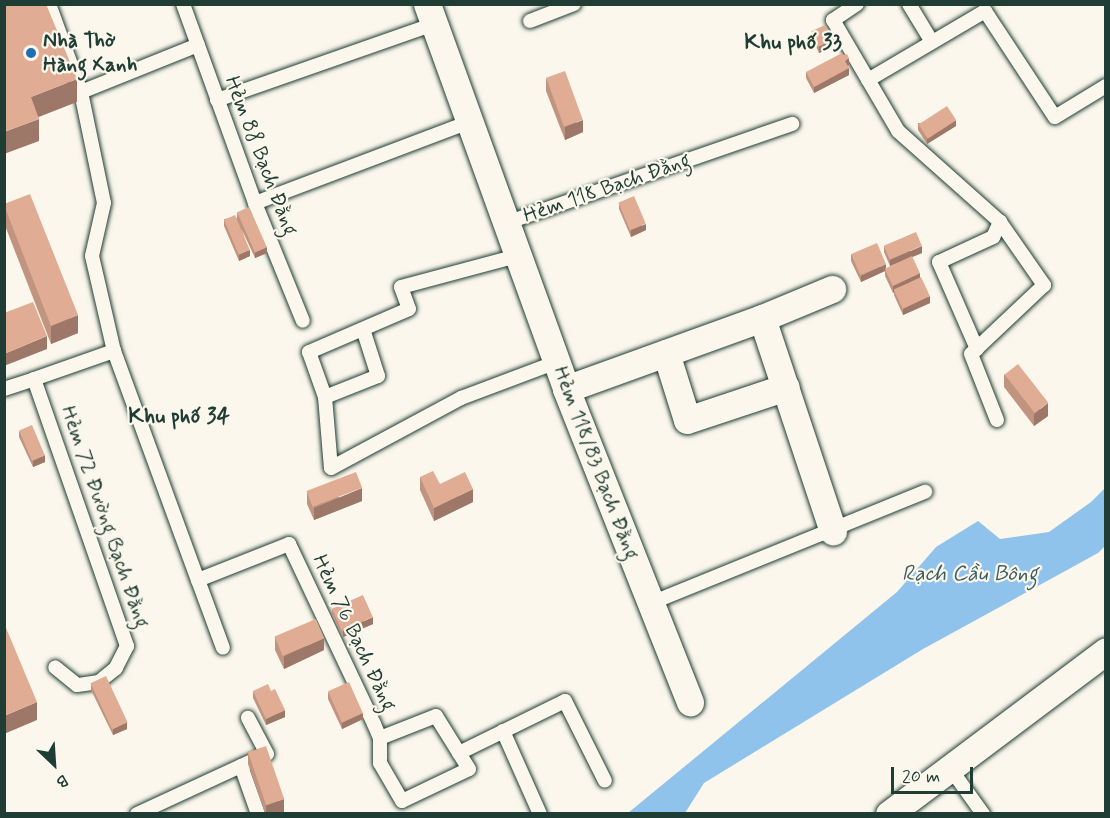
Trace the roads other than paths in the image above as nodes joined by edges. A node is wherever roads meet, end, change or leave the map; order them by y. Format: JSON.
{"nodes":[{"id":1,"x":49,"y":4,"type":"edge"},
{"id":2,"x":183,"y":4,"type":"edge"},
{"id":3,"x":574,"y":4,"type":"edge"},
{"id":4,"x":858,"y":4,"type":"edge"},
{"id":5,"x":909,"y":4,"type":"edge"},
{"id":6,"x":431,"y":14,"type":"edge"},
{"id":7,"x":530,"y":21,"type":"dead end"},
{"id":8,"x":932,"y":42,"type":"junction"},
{"id":9,"x":198,"y":45,"type":"junction"},
{"id":10,"x":868,"y":80,"type":"junction"},
{"id":11,"x":1106,"y":86,"type":"edge"},
{"id":12,"x":81,"y":92,"type":"junction"},
{"id":13,"x":218,"y":100,"type":"junction"},
{"id":14,"x":469,"y":122,"type":"junction"},
{"id":15,"x":792,"y":124,"type":"dead end"},
{"id":16,"x":255,"y":203,"type":"junction"},
{"id":17,"x":1000,"y":222,"type":"junction"},
{"id":18,"x":506,"y":223,"type":"junction"},
{"id":19,"x":517,"y":256,"type":"junction"},
{"id":20,"x":832,"y":290,"type":"dead end"},
{"id":21,"x":762,"y":318,"type":"junction"},
{"id":22,"x":303,"y":321,"type":"dead end"},
{"id":23,"x":363,"y":329,"type":"junction"},
{"id":24,"x":977,"y":349,"type":"junction"},
{"id":25,"x":114,"y":351,"type":"junction"},
{"id":26,"x":666,"y":353,"type":"junction"},
{"id":27,"x":557,"y":362,"type":"junction"},
{"id":28,"x":34,"y":379,"type":"junction"},
{"id":29,"x":786,"y":387,"type":"junction"},
{"id":30,"x":4,"y":389,"type":"edge"},
{"id":31,"x":566,"y":389,"type":"junction"},
{"id":32,"x":325,"y":397,"type":"junction"},
{"id":33,"x":997,"y":420,"type":"dead end"},
{"id":34,"x":925,"y":492,"type":"dead end"},
{"id":35,"x":833,"y":531,"type":"junction"},
{"id":36,"x":198,"y":580,"type":"junction"},
{"id":37,"x":651,"y":603,"type":"junction"},
{"id":38,"x":223,"y":648,"type":"dead end"},
{"id":39,"x":1106,"y":651,"type":"edge"},
{"id":40,"x":55,"y":667,"type":"dead end"},
{"id":41,"x":690,"y":702,"type":"dead end"},
{"id":42,"x":248,"y":718,"type":"dead end"},
{"id":43,"x":503,"y":731,"type":"junction"},
{"id":44,"x":380,"y":738,"type":"junction"},
{"id":45,"x":459,"y":753,"type":"junction"},
{"id":46,"x":241,"y":766,"type":"junction"},
{"id":47,"x":950,"y":768,"type":"junction"},
{"id":48,"x":605,"y":780,"type":"dead end"},
{"id":49,"x":137,"y":813,"type":"edge"},
{"id":50,"x":258,"y":813,"type":"edge"},
{"id":51,"x":540,"y":813,"type":"edge"},
{"id":52,"x":889,"y":813,"type":"edge"},
{"id":53,"x":983,"y":813,"type":"edge"}],
"edges":[{"from":1,"to":12,"type":"lane"},
{"from":2,"to":9,"type":"lane","name":"Hẻm 88 Bạch Đằng"},
{"from":3,"to":7,"type":"lane"},
{"from":4,"to":10,"type":"lane"},
{"from":5,"to":8,"type":"lane"},
{"from":6,"to":13,"type":"lane"},
{"from":6,"to":14,"type":"street","name":"Hẻm 118 Bạch Đằng"},
{"from":8,"to":10,"type":"lane"},
{"from":8,"to":11,"type":"lane"},
{"from":9,"to":12,"type":"lane"},
{"from":9,"to":13,"type":"lane","name":"Hẻm 88 Bạch Đằng"},
{"from":10,"to":17,"type":"lane"},
{"from":12,"to":25,"type":"lane"},
{"from":13,"to":16,"type":"lane","name":"Hẻm 88 Bạch Đằng"},
{"from":14,"to":16,"type":"lane"},
{"from":14,"to":18,"type":"street","name":"Hẻm 118 Bạch Đằng"},
{"from":15,"to":18,"type":"lane","name":"Hẻm 118 Bạch Đằng"},
{"from":16,"to":22,"type":"lane","name":"Hẻm 88 Bạch Đằng"},
{"from":17,"to":24,"type":"lane"},
{"from":17,"to":24,"type":"lane"},
{"from":18,"to":19,"type":"street","name":"Hẻm 118/83 Bạch Đằng"},
{"from":19,"to":23,"type":"lane"},
{"from":19,"to":27,"type":"street","name":"Hẻm 118/83 Bạch Đằng"},
{"from":20,"to":21,"type":"street"},
{"from":21,"to":26,"type":"street"},
{"from":21,"to":29,"type":"street"},
{"from":23,"to":32,"type":"lane"},
{"from":23,"to":32,"type":"lane"},
{"from":24,"to":33,"type":"lane"},
{"from":25,"to":28,"type":"lane"},
{"from":25,"to":36,"type":"lane"},
{"from":26,"to":29,"type":"street"},
{"from":26,"to":31,"type":"street"},
{"from":27,"to":31,"type":"street","name":"Hẻm 118/83 Bạch Đằng"},
{"from":27,"to":32,"type":"lane"},
{"from":28,"to":30,"type":"lane"},
{"from":28,"to":40,"type":"lane","name":"Hẻm 72 Đường Bạch Đằng"},
{"from":29,"to":35,"type":"street"},
{"from":31,"to":37,"type":"street","name":"Hẻm 118/83 Bạch Đằng"},
{"from":34,"to":35,"type":"lane"},
{"from":35,"to":37,"type":"lane"},
{"from":36,"to":38,"type":"lane"},
{"from":36,"to":44,"type":"lane","name":"Hẻm 76 Bạch Đằng"},
{"from":37,"to":41,"type":"street","name":"Hẻm 118/83 Bạch Đằng"},
{"from":39,"to":47,"type":"street"},
{"from":42,"to":46,"type":"lane"},
{"from":43,"to":45,"type":"lane"},
{"from":43,"to":48,"type":"lane"},
{"from":43,"to":51,"type":"lane"},
{"from":44,"to":45,"type":"lane"},
{"from":44,"to":45,"type":"lane","name":"Hẻm 76 Bạch Đằng"},
{"from":46,"to":49,"type":"lane"},
{"from":46,"to":50,"type":"lane"},
{"from":47,"to":52,"type":"street"},
{"from":47,"to":53,"type":"lane"}]}
